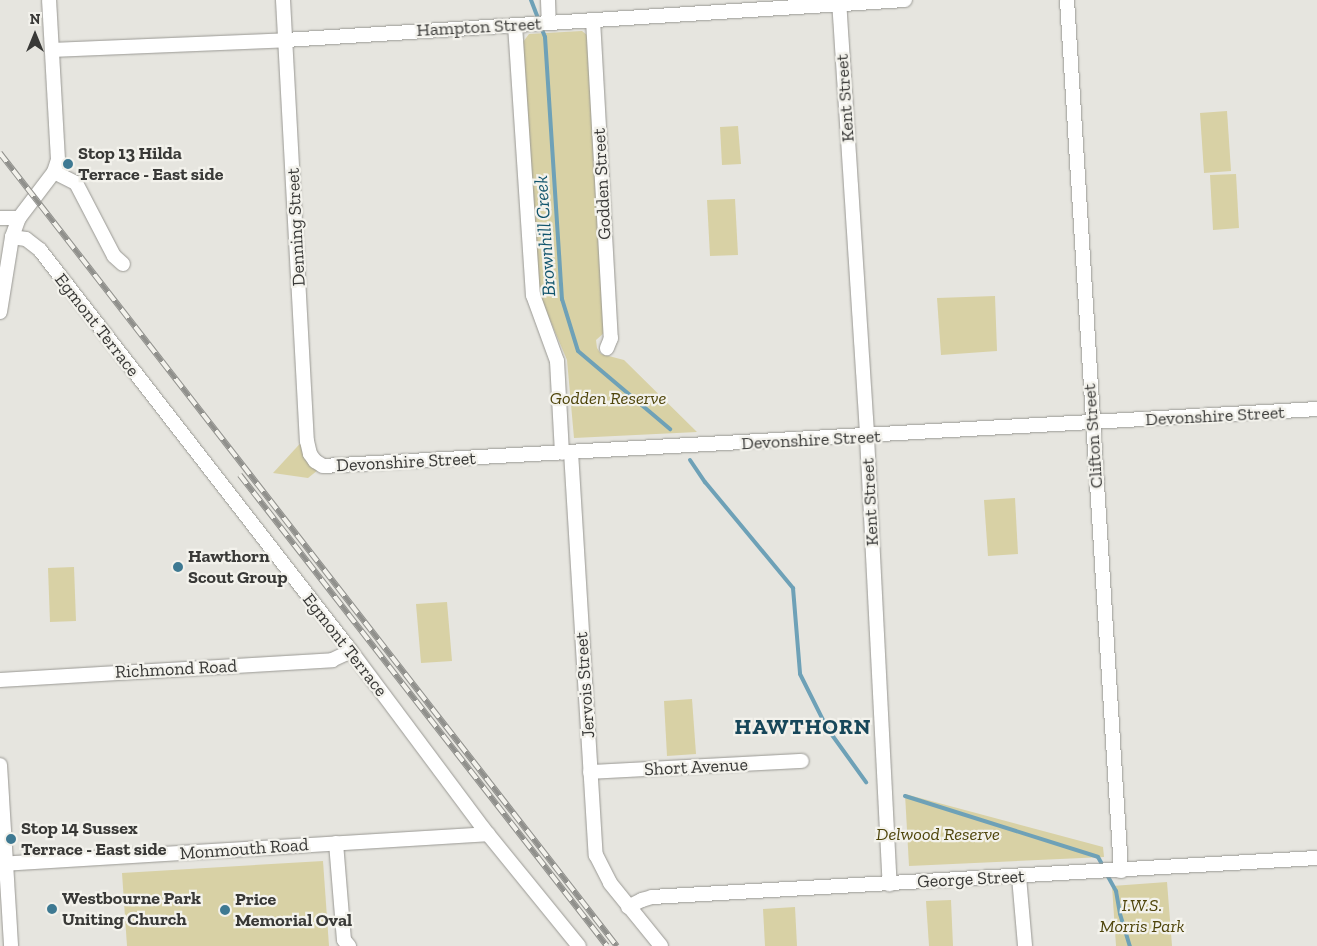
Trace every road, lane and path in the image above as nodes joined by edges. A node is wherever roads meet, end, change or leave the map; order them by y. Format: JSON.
{"nodes":[{"id":1,"x":49,"y":0,"type":"edge"},
{"id":2,"x":283,"y":0,"type":"edge"},
{"id":3,"x":548,"y":0,"type":"edge"},
{"id":4,"x":905,"y":0,"type":"edge"},
{"id":5,"x":1067,"y":0,"type":"edge"},
{"id":6,"x":839,"y":2,"type":"edge"},
{"id":7,"x":695,"y":7,"type":"edge"},
{"id":8,"x":593,"y":20,"type":"junction"},
{"id":9,"x":543,"y":24,"type":"junction"},
{"id":10,"x":515,"y":25,"type":"junction"},
{"id":11,"x":286,"y":40,"type":"junction"},
{"id":12,"x":52,"y":50,"type":"junction"},
{"id":13,"x":54,"y":172,"type":"junction"},
{"id":14,"x":0,"y":218,"type":"edge"},
{"id":15,"x":19,"y":218,"type":"junction"},
{"id":16,"x":12,"y":237,"type":"junction"},
{"id":17,"x":123,"y":264,"type":"dead end"},
{"id":18,"x":0,"y":312,"type":"edge"},
{"id":19,"x":607,"y":348,"type":"dead end"},
{"id":20,"x":1317,"y":410,"type":"edge"},
{"id":21,"x":1092,"y":423,"type":"junction"},
{"id":22,"x":867,"y":437,"type":"junction"},
{"id":23,"x":566,"y":453,"type":"junction"},
{"id":24,"x":310,"y":454,"type":"joint"},
{"id":25,"x":351,"y":652,"type":"junction"},
{"id":26,"x":0,"y":680,"type":"edge"},
{"id":27,"x":802,"y":762,"type":"dead end"},
{"id":28,"x":0,"y":765,"type":"edge"},
{"id":29,"x":590,"y":772,"type":"junction"},
{"id":30,"x":488,"y":834,"type":"junction"},
{"id":31,"x":336,"y":843,"type":"junction"},
{"id":32,"x":1317,"y":858,"type":"edge"},
{"id":33,"x":3,"y":864,"type":"edge"},
{"id":34,"x":1120,"y":871,"type":"junction"},
{"id":35,"x":1019,"y":877,"type":"junction"},
{"id":36,"x":890,"y":884,"type":"junction"},
{"id":37,"x":628,"y":907,"type":"junction"},
{"id":38,"x":11,"y":946,"type":"edge"},
{"id":39,"x":349,"y":946,"type":"edge"},
{"id":40,"x":579,"y":946,"type":"edge"},
{"id":41,"x":661,"y":946,"type":"edge"},
{"id":42,"x":1025,"y":946,"type":"edge"}],
"edges":[{"from":1,"to":12,"type":"street"},
{"from":2,"to":11,"type":"street","name":"Denning Street"},
{"from":3,"to":9,"type":"street"},
{"from":4,"to":6,"type":"street","name":"Hampton Street"},
{"from":5,"to":21,"type":"street","name":"Clifton Street"},
{"from":6,"to":7,"type":"street","name":"Hampton Street"},
{"from":6,"to":22,"type":"street","name":"Kent Street"},
{"from":7,"to":8,"type":"street","name":"Hampton Street"},
{"from":8,"to":9,"type":"street","name":"Hampton Street"},
{"from":8,"to":19,"type":"street","name":"Godden Street"},
{"from":9,"to":10,"type":"street","name":"Hampton Street"},
{"from":10,"to":11,"type":"street","name":"Hampton Street"},
{"from":10,"to":23,"type":"street","name":"Jervois Street"},
{"from":11,"to":12,"type":"street","name":"Hampton Street"},
{"from":11,"to":24,"type":"street","name":"Denning Street"},
{"from":12,"to":13,"type":"street"},
{"from":13,"to":15,"type":"street"},
{"from":13,"to":17,"type":"street"},
{"from":14,"to":15,"type":"street"},
{"from":15,"to":16,"type":"street"},
{"from":16,"to":18,"type":"street"},
{"from":16,"to":25,"type":"street","name":"Egmont Terrace"},
{"from":20,"to":21,"type":"street","name":"Devonshire Street"},
{"from":21,"to":22,"type":"street","name":"Devonshire Street"},
{"from":21,"to":34,"type":"street","name":"Clifton Street"},
{"from":22,"to":23,"type":"street","name":"Devonshire Street"},
{"from":22,"to":36,"type":"street","name":"Kent Street"},
{"from":23,"to":24,"type":"street","name":"Devonshire Street"},
{"from":23,"to":29,"type":"street","name":"Jervois Street"},
{"from":25,"to":26,"type":"street","name":"Richmond Road"},
{"from":25,"to":30,"type":"street","name":"Egmont Terrace"},
{"from":27,"to":29,"type":"street","name":"Short Avenue"},
{"from":28,"to":33,"type":"street"},
{"from":29,"to":37,"type":"street","name":"Jervois Street"},
{"from":30,"to":31,"type":"street","name":"Monmouth Road"},
{"from":30,"to":40,"type":"street","name":"Egmont Terrace"},
{"from":31,"to":33,"type":"street","name":"Monmouth Road"},
{"from":31,"to":39,"type":"street"},
{"from":32,"to":34,"type":"street","name":"George Street"},
{"from":33,"to":38,"type":"street"},
{"from":34,"to":35,"type":"street","name":"George Street"},
{"from":35,"to":36,"type":"street","name":"George Street"},
{"from":35,"to":42,"type":"street"},
{"from":36,"to":37,"type":"street","name":"George Street"},
{"from":37,"to":41,"type":"street","name":"Jervois Street"}]}
